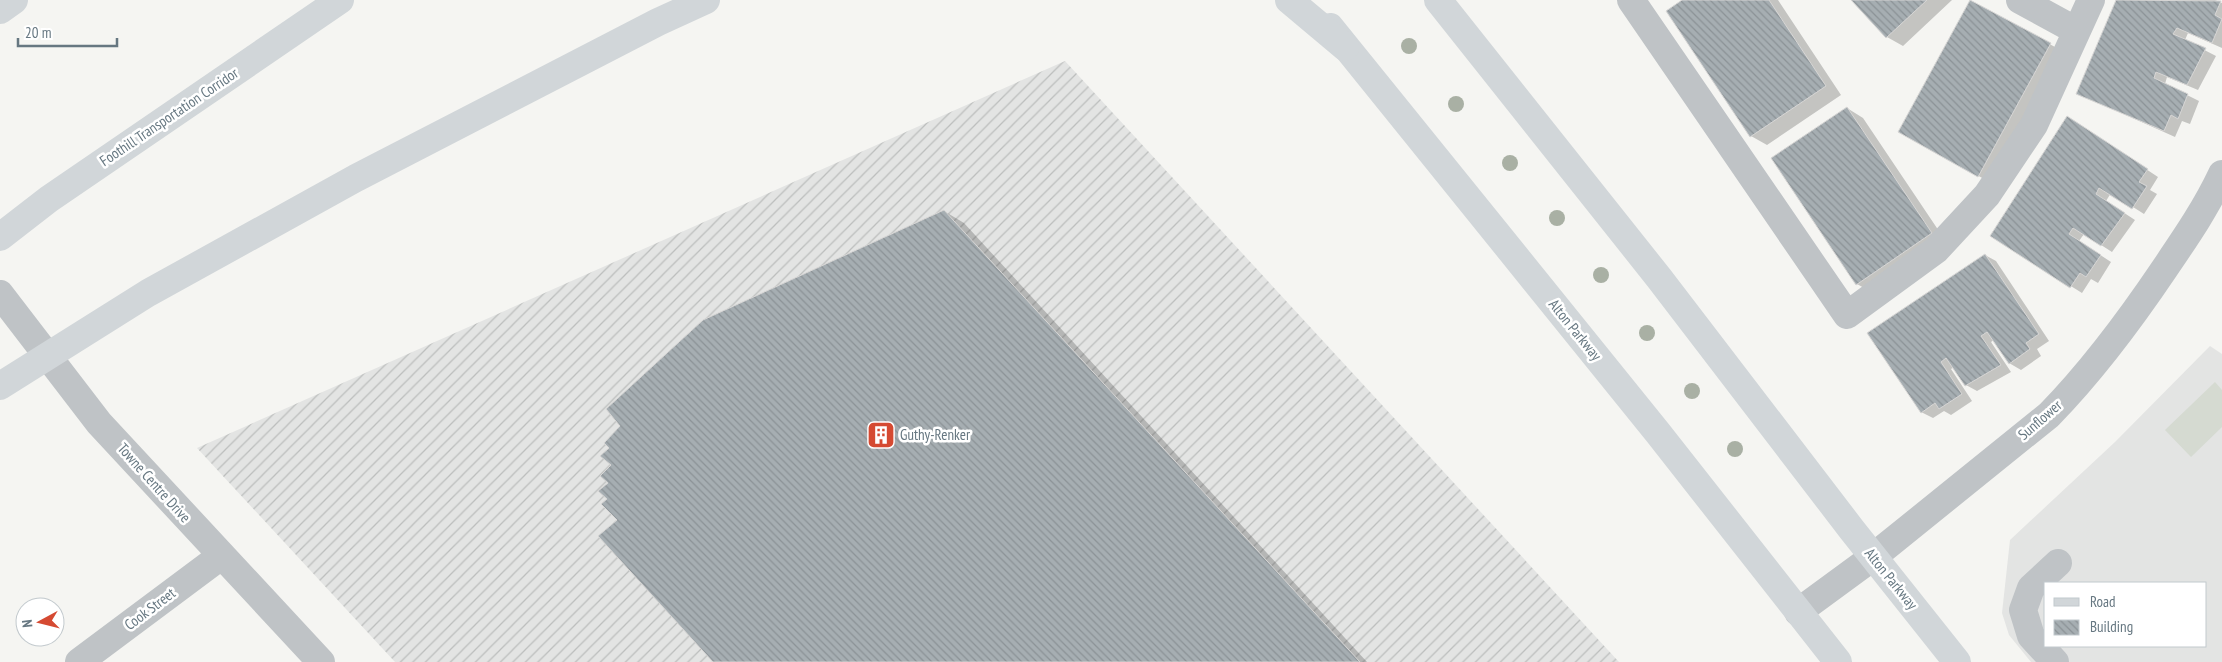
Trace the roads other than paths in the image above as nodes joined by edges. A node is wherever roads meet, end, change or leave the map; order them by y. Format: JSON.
{"nodes":[{"id":1,"x":14,"y":0,"type":"edge"},
{"id":2,"x":340,"y":0,"type":"edge"},
{"id":3,"x":687,"y":0,"type":"edge"},
{"id":4,"x":706,"y":0,"type":"edge"},
{"id":5,"x":1289,"y":0,"type":"edge"},
{"id":6,"x":1309,"y":0,"type":"edge"},
{"id":7,"x":1438,"y":0,"type":"edge"},
{"id":8,"x":2020,"y":0,"type":"edge"},
{"id":9,"x":2091,"y":0,"type":"edge"},
{"id":10,"x":1638,"y":2,"type":"edge"},
{"id":11,"x":0,"y":10,"type":"edge"},
{"id":12,"x":658,"y":22,"type":"junction"},
{"id":13,"x":2075,"y":30,"type":"junction"},
{"id":14,"x":1345,"y":47,"type":"junction"},
{"id":15,"x":2222,"y":174,"type":"edge"},
{"id":16,"x":0,"y":237,"type":"edge"},
{"id":17,"x":0,"y":294,"type":"edge"},
{"id":18,"x":0,"y":386,"type":"edge"},
{"id":19,"x":220,"y":556,"type":"junction"},
{"id":20,"x":1873,"y":557,"type":"junction"},
{"id":21,"x":2058,"y":563,"type":"dead end"},
{"id":22,"x":1798,"y":612,"type":"junction"},
{"id":23,"x":79,"y":662,"type":"edge"},
{"id":24,"x":321,"y":662,"type":"edge"},
{"id":25,"x":1838,"y":662,"type":"edge"},
{"id":26,"x":1957,"y":662,"type":"edge"},
{"id":27,"x":2055,"y":662,"type":"edge"}],
"edges":[{"from":1,"to":11,"type":"main road"},
{"from":2,"to":16,"type":"main road","name":"Foothill Transportation Corridor"},
{"from":3,"to":12,"type":"main road"},
{"from":4,"to":12,"type":"main road"},
{"from":5,"to":14,"type":"main road"},
{"from":6,"to":14,"type":"main road","name":"Alton Parkway"},
{"from":7,"to":20,"type":"main road","name":"Alton Parkway"},
{"from":8,"to":13,"type":"street"},
{"from":9,"to":13,"type":"street"},
{"from":10,"to":13,"type":"street"},
{"from":12,"to":18,"type":"main road"},
{"from":14,"to":22,"type":"main road","name":"Alton Parkway"},
{"from":15,"to":20,"type":"street","name":"Sunflower"},
{"from":17,"to":19,"type":"street","name":"Towne Centre Drive"},
{"from":19,"to":23,"type":"street","name":"Cook Street"},
{"from":19,"to":24,"type":"street","name":"Towne Centre Drive"},
{"from":20,"to":22,"type":"street","name":"Sunflower"},
{"from":20,"to":26,"type":"main road","name":"Alton Parkway"},
{"from":21,"to":27,"type":"street"},
{"from":22,"to":25,"type":"main road","name":"Alton Parkway"}]}
